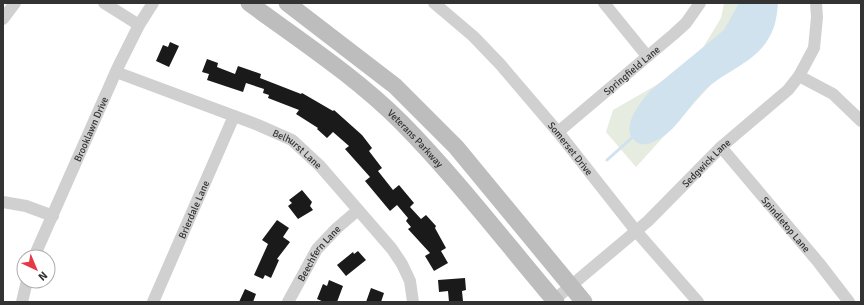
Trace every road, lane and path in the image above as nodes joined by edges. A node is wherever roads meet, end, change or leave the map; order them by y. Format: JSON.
{"nodes":[{"id":1,"x":15,"y":3,"type":"edge"},
{"id":2,"x":104,"y":3,"type":"edge"},
{"id":3,"x":153,"y":3,"type":"edge"},
{"id":4,"x":249,"y":3,"type":"edge"},
{"id":5,"x":287,"y":3,"type":"edge"},
{"id":6,"x":434,"y":3,"type":"edge"},
{"id":7,"x":604,"y":3,"type":"edge"},
{"id":8,"x":700,"y":3,"type":"edge"},
{"id":9,"x":816,"y":3,"type":"edge"},
{"id":10,"x":3,"y":19,"type":"edge"},
{"id":11,"x":139,"y":25,"type":"junction"},
{"id":12,"x":647,"y":56,"type":"junction"},
{"id":13,"x":116,"y":72,"type":"junction"},
{"id":14,"x":800,"y":76,"type":"junction"},
{"id":15,"x":234,"y":116,"type":"junction"},
{"id":16,"x":861,"y":121,"type":"edge"},
{"id":17,"x":558,"y":132,"type":"junction"},
{"id":18,"x":721,"y":147,"type":"junction"},
{"id":19,"x":3,"y":202,"type":"edge"},
{"id":20,"x":358,"y":210,"type":"junction"},
{"id":21,"x":53,"y":216,"type":"junction"},
{"id":22,"x":636,"y":231,"type":"junction"},
{"id":23,"x":38,"y":249,"type":"edge"},
{"id":24,"x":571,"y":286,"type":"junction"},
{"id":25,"x":25,"y":289,"type":"edge"},
{"id":26,"x":555,"y":301,"type":"edge"},
{"id":27,"x":22,"y":302,"type":"edge"},
{"id":28,"x":153,"y":302,"type":"edge"},
{"id":29,"x":288,"y":302,"type":"edge"},
{"id":30,"x":413,"y":302,"type":"edge"},
{"id":31,"x":584,"y":302,"type":"edge"},
{"id":32,"x":698,"y":302,"type":"edge"},
{"id":33,"x":850,"y":302,"type":"edge"}],
"edges":[{"from":1,"to":10,"type":"street"},
{"from":2,"to":11,"type":"street"},
{"from":3,"to":11,"type":"street","name":"Brooklawn Drive"},
{"from":4,"to":26,"type":"main road","name":"Veterans Parkway"},
{"from":5,"to":24,"type":"main road"},
{"from":6,"to":17,"type":"street","name":"Somerset Drive"},
{"from":7,"to":12,"type":"street"},
{"from":8,"to":12,"type":"street","name":"Springfield Lane"},
{"from":9,"to":14,"type":"street","name":"Sedgwick Lane"},
{"from":11,"to":13,"type":"street","name":"Brooklawn Drive"},
{"from":12,"to":17,"type":"street","name":"Springfield Lane"},
{"from":13,"to":15,"type":"street","name":"Belhurst Lane"},
{"from":13,"to":21,"type":"street","name":"Brooklawn Drive"},
{"from":14,"to":16,"type":"street"},
{"from":14,"to":18,"type":"street","name":"Sedgwick Lane"},
{"from":15,"to":20,"type":"street","name":"Belhurst Lane"},
{"from":15,"to":28,"type":"street","name":"Brierdale Lane"},
{"from":17,"to":22,"type":"street","name":"Somerset Drive"},
{"from":18,"to":22,"type":"street","name":"Sedgwick Lane"},
{"from":18,"to":33,"type":"street","name":"Spindletop Lane"},
{"from":19,"to":21,"type":"street"},
{"from":20,"to":29,"type":"street","name":"Beechfern Lane"},
{"from":20,"to":30,"type":"street","name":"Belhurst Lane"},
{"from":21,"to":23,"type":"street","name":"Brooklawn Drive"},
{"from":22,"to":24,"type":"street","name":"Sedgwick Lane"},
{"from":22,"to":32,"type":"street","name":"Somerset Drive"},
{"from":24,"to":26,"type":"street","name":"Sedgwick Lane"},
{"from":24,"to":31,"type":"main road"},
{"from":25,"to":27,"type":"street"}]}
